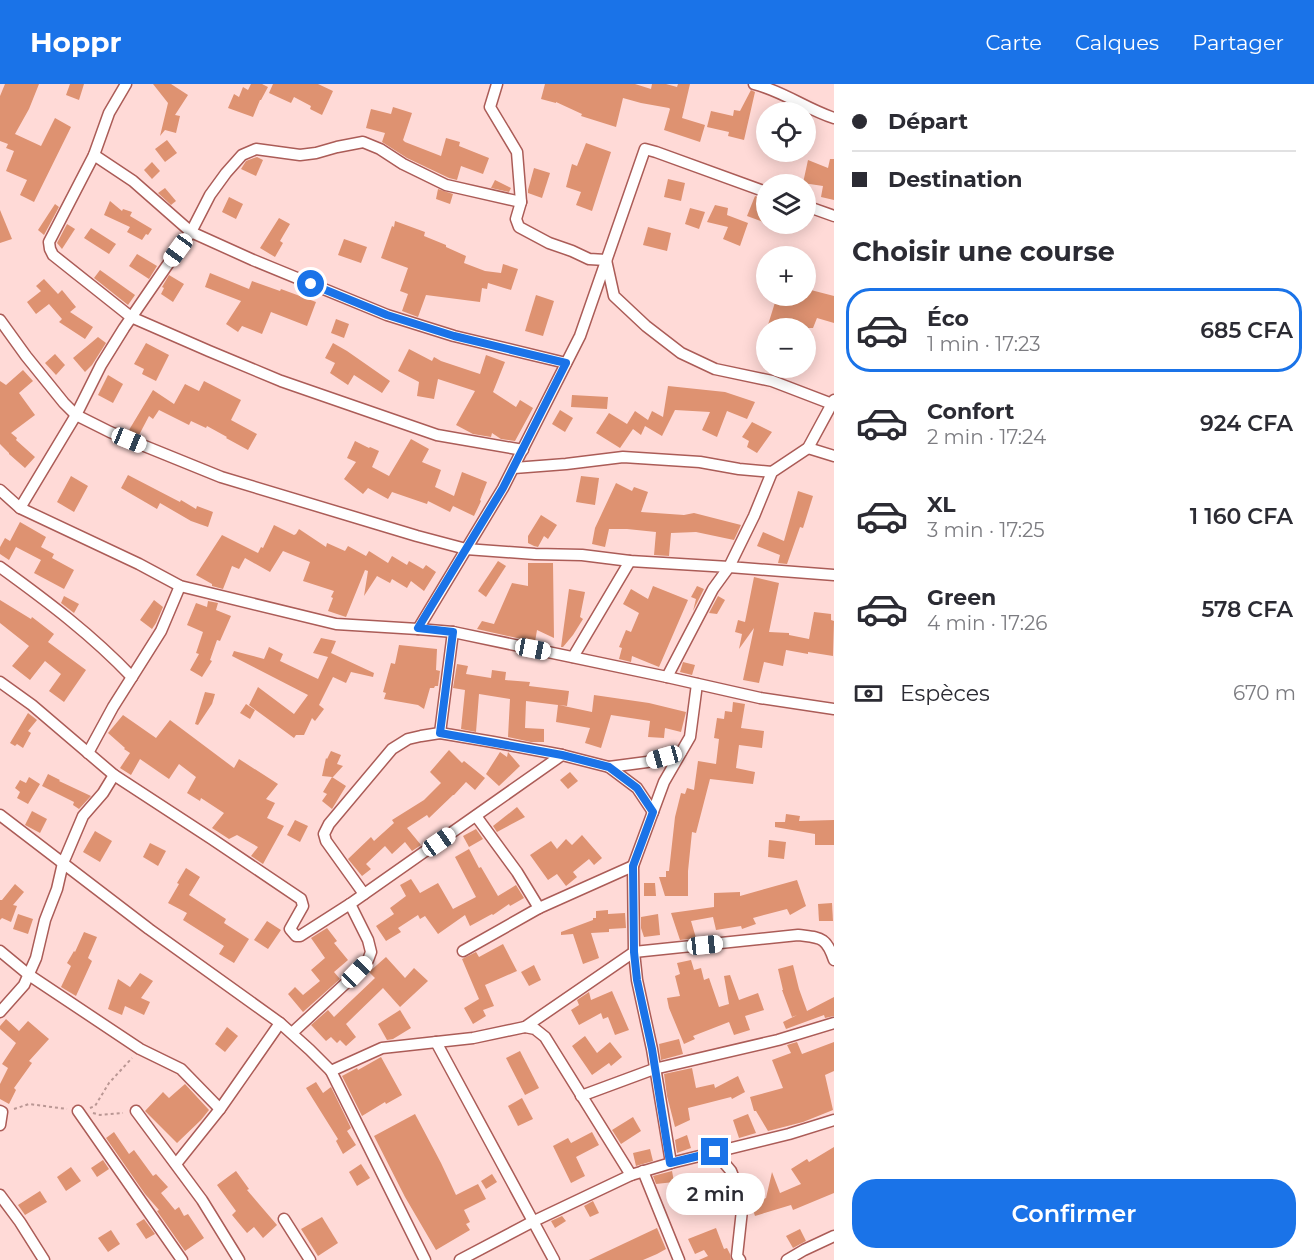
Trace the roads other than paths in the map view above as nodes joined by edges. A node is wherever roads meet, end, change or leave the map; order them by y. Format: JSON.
{"nodes":[{"id":1,"x":126,"y":84,"type":"edge"},
{"id":2,"x":497,"y":84,"type":"edge"},
{"id":3,"x":754,"y":84,"type":"edge"},
{"id":4,"x":834,"y":118,"type":"edge"},
{"id":5,"x":94,"y":155,"type":"junction"},
{"id":6,"x":756,"y":188,"type":"edge"},
{"id":7,"x":521,"y":202,"type":"junction"},
{"id":8,"x":816,"y":210,"type":"edge"},
{"id":9,"x":834,"y":216,"type":"edge"},
{"id":10,"x":191,"y":232,"type":"junction"},
{"id":11,"x":606,"y":260,"type":"junction"},
{"id":12,"x":131,"y":317,"type":"junction"},
{"id":13,"x":0,"y":320,"type":"edge"},
{"id":14,"x":566,"y":363,"type":"junction"},
{"id":15,"x":833,"y":402,"type":"edge"},
{"id":16,"x":76,"y":415,"type":"junction"},
{"id":17,"x":808,"y":448,"type":"junction"},
{"id":18,"x":523,"y":450,"type":"junction"},
{"id":19,"x":834,"y":456,"type":"edge"},
{"id":20,"x":514,"y":468,"type":"junction"},
{"id":21,"x":772,"y":472,"type":"junction"},
{"id":22,"x":0,"y":490,"type":"edge"},
{"id":23,"x":20,"y":508,"type":"junction"},
{"id":24,"x":466,"y":549,"type":"junction"},
{"id":25,"x":630,"y":561,"type":"junction"},
{"id":26,"x":0,"y":567,"type":"edge"},
{"id":27,"x":729,"y":567,"type":"junction"},
{"id":28,"x":834,"y":575,"type":"edge"},
{"id":29,"x":180,"y":586,"type":"junction"},
{"id":30,"x":418,"y":628,"type":"junction"},
{"id":31,"x":453,"y":632,"type":"junction"},
{"id":32,"x":573,"y":657,"type":"junction"},
{"id":33,"x":132,"y":677,"type":"junction"},
{"id":34,"x":667,"y":677,"type":"junction"},
{"id":35,"x":0,"y":682,"type":"edge"},
{"id":36,"x":698,"y":684,"type":"junction"},
{"id":37,"x":834,"y":709,"type":"edge"},
{"id":38,"x":440,"y":733,"type":"junction"},
{"id":39,"x":681,"y":752,"type":"junction"},
{"id":40,"x":88,"y":753,"type":"junction"},
{"id":41,"x":562,"y":755,"type":"junction"},
{"id":42,"x":609,"y":767,"type":"junction"},
{"id":43,"x":114,"y":775,"type":"junction"},
{"id":44,"x":653,"y":812,"type":"junction"},
{"id":45,"x":0,"y":815,"type":"edge"},
{"id":46,"x":476,"y":816,"type":"junction"},
{"id":47,"x":63,"y":863,"type":"junction"},
{"id":48,"x":633,"y":866,"type":"junction"},
{"id":49,"x":364,"y":894,"type":"junction"},
{"id":50,"x":350,"y":904,"type":"junction"},
{"id":51,"x":539,"y":908,"type":"junction"},
{"id":52,"x":0,"y":951,"type":"edge"},
{"id":53,"x":463,"y":951,"type":"dead end"},
{"id":54,"x":634,"y":952,"type":"junction"},
{"id":55,"x":834,"y":960,"type":"edge"},
{"id":56,"x":28,"y":975,"type":"junction"},
{"id":57,"x":0,"y":1012,"type":"edge"},
{"id":58,"x":279,"y":1023,"type":"junction"},
{"id":59,"x":834,"y":1023,"type":"edge"},
{"id":60,"x":525,"y":1027,"type":"junction"},
{"id":61,"x":292,"y":1033,"type":"junction"},
{"id":62,"x":436,"y":1042,"type":"junction"},
{"id":63,"x":654,"y":1069,"type":"junction"},
{"id":64,"x":331,"y":1071,"type":"junction"},
{"id":65,"x":581,"y":1096,"type":"junction"},
{"id":66,"x":220,"y":1109,"type":"junction"},
{"id":67,"x":78,"y":1111,"type":"road end"},
{"id":68,"x":136,"y":1111,"type":"road end"},
{"id":69,"x":1,"y":1112,"type":"edge"},
{"id":70,"x":834,"y":1120,"type":"edge"},
{"id":71,"x":0,"y":1125,"type":"edge"},
{"id":72,"x":715,"y":1152,"type":"junction"},
{"id":73,"x":670,"y":1163,"type":"junction"},
{"id":74,"x":176,"y":1164,"type":"junction"},
{"id":75,"x":643,"y":1171,"type":"junction"},
{"id":76,"x":631,"y":1175,"type":"junction"},
{"id":77,"x":0,"y":1195,"type":"edge"},
{"id":78,"x":284,"y":1219,"type":"dead end"},
{"id":79,"x":532,"y":1222,"type":"junction"},
{"id":80,"x":834,"y":1236,"type":"edge"},
{"id":81,"x":44,"y":1260,"type":"edge"},
{"id":82,"x":182,"y":1260,"type":"edge"},
{"id":83,"x":239,"y":1260,"type":"edge"},
{"id":84,"x":310,"y":1260,"type":"edge"},
{"id":85,"x":425,"y":1260,"type":"edge"},
{"id":86,"x":460,"y":1260,"type":"edge"},
{"id":87,"x":554,"y":1260,"type":"edge"},
{"id":88,"x":679,"y":1260,"type":"edge"},
{"id":89,"x":740,"y":1260,"type":"edge"},
{"id":90,"x":787,"y":1260,"type":"edge"}],
"edges":[{"from":1,"to":5,"type":"street"},
{"from":2,"to":7,"type":"street"},
{"from":3,"to":4,"type":"street"},
{"from":5,"to":10,"type":"street"},
{"from":5,"to":12,"type":"street"},
{"from":6,"to":11,"type":"street"},
{"from":7,"to":10,"type":"street"},
{"from":7,"to":11,"type":"street"},
{"from":8,"to":9,"type":"street"},
{"from":10,"to":12,"type":"street"},
{"from":10,"to":14,"type":"street"},
{"from":11,"to":14,"type":"street"},
{"from":11,"to":15,"type":"street"},
{"from":12,"to":16,"type":"street"},
{"from":12,"to":18,"type":"street"},
{"from":13,"to":16,"type":"street"},
{"from":14,"to":18,"type":"street"},
{"from":15,"to":17,"type":"street"},
{"from":16,"to":23,"type":"street"},
{"from":16,"to":24,"type":"street"},
{"from":17,"to":19,"type":"street"},
{"from":17,"to":21,"type":"street"},
{"from":18,"to":20,"type":"street"},
{"from":20,"to":21,"type":"street"},
{"from":20,"to":24,"type":"street"},
{"from":21,"to":27,"type":"street"},
{"from":22,"to":23,"type":"street"},
{"from":23,"to":29,"type":"street"},
{"from":24,"to":25,"type":"street"},
{"from":24,"to":30,"type":"street"},
{"from":25,"to":27,"type":"street"},
{"from":25,"to":32,"type":"street"},
{"from":26,"to":33,"type":"street"},
{"from":27,"to":28,"type":"street"},
{"from":27,"to":34,"type":"street"},
{"from":29,"to":30,"type":"street"},
{"from":29,"to":33,"type":"street"},
{"from":30,"to":31,"type":"street"},
{"from":31,"to":32,"type":"street"},
{"from":31,"to":38,"type":"street"},
{"from":32,"to":34,"type":"street"},
{"from":33,"to":40,"type":"street"},
{"from":34,"to":36,"type":"street"},
{"from":35,"to":40,"type":"street"},
{"from":36,"to":37,"type":"street"},
{"from":36,"to":39,"type":"street"},
{"from":38,"to":41,"type":"street"},
{"from":38,"to":49,"type":"street"},
{"from":39,"to":42,"type":"street"},
{"from":39,"to":44,"type":"street"},
{"from":40,"to":43,"type":"street"},
{"from":41,"to":42,"type":"street"},
{"from":41,"to":46,"type":"street"},
{"from":42,"to":44,"type":"street"},
{"from":43,"to":47,"type":"street"},
{"from":43,"to":50,"type":"street"},
{"from":44,"to":48,"type":"street"},
{"from":45,"to":47,"type":"street"},
{"from":46,"to":49,"type":"street"},
{"from":46,"to":51,"type":"street"},
{"from":47,"to":56,"type":"street"},
{"from":47,"to":58,"type":"street"},
{"from":48,"to":51,"type":"street"},
{"from":48,"to":54,"type":"street"},
{"from":49,"to":50,"type":"street"},
{"from":50,"to":61,"type":"street"},
{"from":51,"to":53,"type":"street"},
{"from":52,"to":56,"type":"street"},
{"from":54,"to":55,"type":"street"},
{"from":54,"to":60,"type":"street"},
{"from":54,"to":63,"type":"street"},
{"from":56,"to":57,"type":"street"},
{"from":56,"to":66,"type":"street"},
{"from":58,"to":61,"type":"street"},
{"from":58,"to":66,"type":"street"},
{"from":59,"to":63,"type":"street"},
{"from":60,"to":62,"type":"street"},
{"from":60,"to":65,"type":"street"},
{"from":61,"to":64,"type":"street"},
{"from":62,"to":64,"type":"street"},
{"from":62,"to":79,"type":"street"},
{"from":63,"to":65,"type":"street"},
{"from":63,"to":73,"type":"street"},
{"from":64,"to":85,"type":"street"},
{"from":65,"to":76,"type":"street"},
{"from":66,"to":74,"type":"street"},
{"from":67,"to":82,"type":"street"},
{"from":68,"to":74,"type":"street"},
{"from":69,"to":71,"type":"street"},
{"from":70,"to":72,"type":"street"},
{"from":72,"to":73,"type":"street"},
{"from":72,"to":89,"type":"street"},
{"from":73,"to":75,"type":"street"},
{"from":74,"to":83,"type":"street"},
{"from":75,"to":76,"type":"street"},
{"from":75,"to":88,"type":"street"},
{"from":76,"to":79,"type":"street"},
{"from":77,"to":81,"type":"street"},
{"from":78,"to":84,"type":"street"},
{"from":79,"to":86,"type":"street"},
{"from":79,"to":87,"type":"street"},
{"from":80,"to":90,"type":"street"}]}
